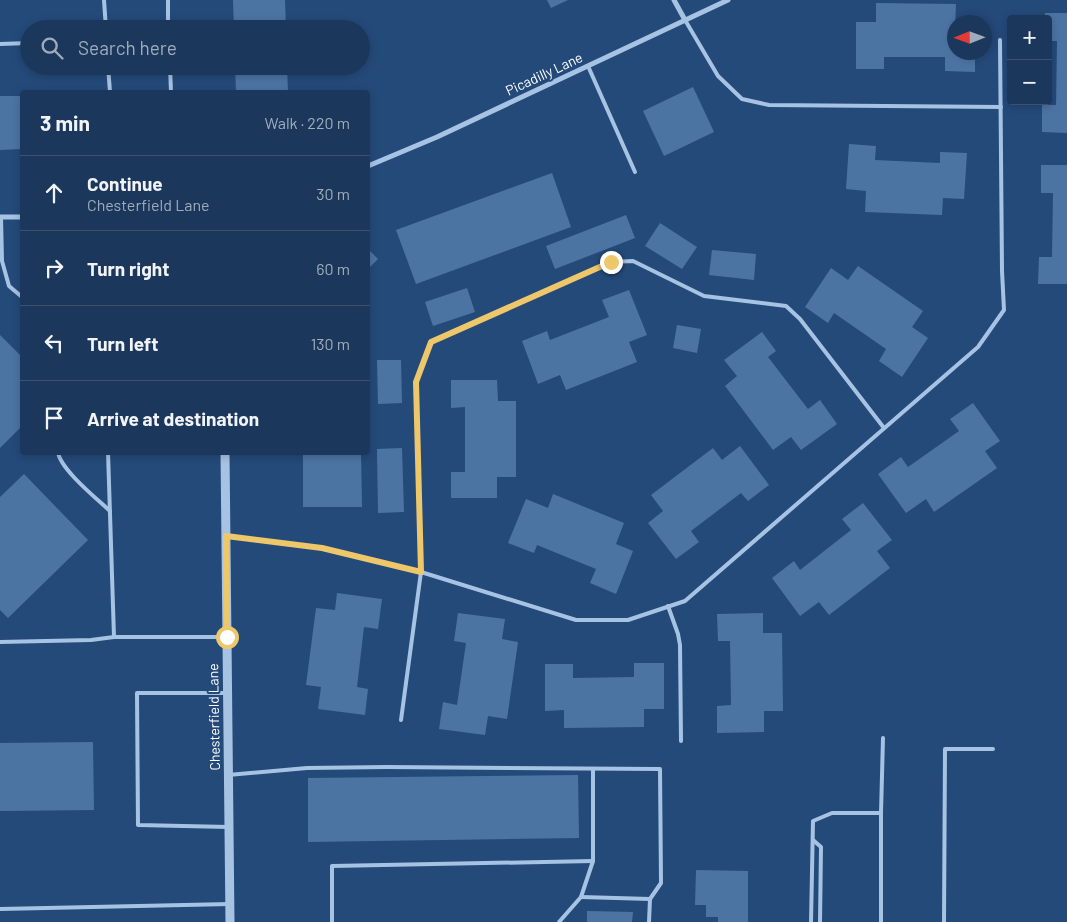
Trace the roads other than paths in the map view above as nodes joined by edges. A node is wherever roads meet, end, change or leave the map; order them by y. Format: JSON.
{"nodes":[{"id":1,"x":104,"y":0,"type":"edge"},
{"id":2,"x":168,"y":0,"type":"edge"},
{"id":3,"x":674,"y":0,"type":"edge"},
{"id":4,"x":728,"y":0,"type":"edge"},
{"id":5,"x":105,"y":20,"type":"edge"},
{"id":6,"x":168,"y":20,"type":"edge"},
{"id":7,"x":685,"y":20,"type":"junction"},
{"id":8,"x":1000,"y":40,"type":"dead end"},
{"id":9,"x":20,"y":43,"type":"edge"},
{"id":10,"x":0,"y":44,"type":"edge"},
{"id":11,"x":588,"y":66,"type":"junction"},
{"id":12,"x":109,"y":75,"type":"edge"},
{"id":13,"x":170,"y":75,"type":"edge"},
{"id":14,"x":110,"y":90,"type":"edge"},
{"id":15,"x":171,"y":90,"type":"edge"},
{"id":16,"x":1001,"y":107,"type":"junction"},
{"id":17,"x":370,"y":165,"type":"edge"},
{"id":18,"x":635,"y":172,"type":"dead end"},
{"id":19,"x":20,"y":217,"type":"edge"},
{"id":20,"x":1,"y":218,"type":"edge"},
{"id":21,"x":20,"y":295,"type":"edge"},
{"id":22,"x":884,"y":428,"type":"junction"},
{"id":23,"x":59,"y":455,"type":"edge"},
{"id":24,"x":108,"y":455,"type":"edge"},
{"id":25,"x":224,"y":455,"type":"edge"},
{"id":26,"x":110,"y":511,"type":"junction"},
{"id":27,"x":226,"y":536,"type":"junction"},
{"id":28,"x":421,"y":572,"type":"junction"},
{"id":29,"x":668,"y":606,"type":"junction"},
{"id":30,"x":114,"y":637,"type":"junction"},
{"id":31,"x":227,"y":637,"type":"junction"},
{"id":32,"x":0,"y":642,"type":"edge"},
{"id":33,"x":228,"y":693,"type":"junction"},
{"id":34,"x":401,"y":720,"type":"dead end"},
{"id":35,"x":883,"y":738,"type":"dead end"},
{"id":36,"x":681,"y":741,"type":"dead end"},
{"id":37,"x":993,"y":749,"type":"dead end"},
{"id":38,"x":593,"y":769,"type":"junction"},
{"id":39,"x":228,"y":775,"type":"junction"},
{"id":40,"x":881,"y":813,"type":"junction"},
{"id":41,"x":229,"y":827,"type":"junction"},
{"id":42,"x":813,"y":840,"type":"junction"},
{"id":43,"x":593,"y":860,"type":"junction"},
{"id":44,"x":581,"y":897,"type":"junction"},
{"id":45,"x":650,"y":899,"type":"junction"},
{"id":46,"x":230,"y":904,"type":"junction"},
{"id":47,"x":0,"y":910,"type":"edge"},
{"id":48,"x":230,"y":922,"type":"edge"},
{"id":49,"x":332,"y":922,"type":"edge"},
{"id":50,"x":559,"y":922,"type":"edge"},
{"id":51,"x":649,"y":922,"type":"edge"},
{"id":52,"x":811,"y":922,"type":"edge"},
{"id":53,"x":820,"y":922,"type":"edge"},
{"id":54,"x":881,"y":922,"type":"edge"},
{"id":55,"x":944,"y":922,"type":"edge"}],
"edges":[{"from":1,"to":5,"type":"lane"},
{"from":2,"to":6,"type":"lane"},
{"from":3,"to":7,"type":"street"},
{"from":4,"to":7,"type":"street","name":"Picadilly Lane"},
{"from":7,"to":11,"type":"street","name":"Picadilly Lane"},
{"from":7,"to":16,"type":"lane"},
{"from":8,"to":16,"type":"lane"},
{"from":9,"to":10,"type":"lane"},
{"from":11,"to":17,"type":"street","name":"Picadilly Lane"},
{"from":11,"to":18,"type":"lane"},
{"from":12,"to":14,"type":"lane"},
{"from":13,"to":15,"type":"lane"},
{"from":16,"to":22,"type":"lane"},
{"from":19,"to":20,"type":"street"},
{"from":20,"to":21,"type":"lane"},
{"from":22,"to":28,"type":"lane"},
{"from":22,"to":29,"type":"lane"},
{"from":23,"to":26,"type":"lane"},
{"from":24,"to":26,"type":"lane"},
{"from":25,"to":27,"type":"street","name":"Chesterfield Lane"},
{"from":26,"to":30,"type":"lane"},
{"from":27,"to":28,"type":"lane"},
{"from":27,"to":31,"type":"street","name":"Chesterfield Lane"},
{"from":28,"to":29,"type":"lane"},
{"from":28,"to":34,"type":"lane"},
{"from":29,"to":36,"type":"lane"},
{"from":30,"to":31,"type":"lane"},
{"from":30,"to":32,"type":"lane"},
{"from":31,"to":33,"type":"street","name":"Chesterfield Lane"},
{"from":33,"to":39,"type":"street","name":"Chesterfield Lane"},
{"from":33,"to":41,"type":"lane"},
{"from":35,"to":40,"type":"lane"},
{"from":37,"to":55,"type":"lane"},
{"from":38,"to":39,"type":"lane"},
{"from":38,"to":43,"type":"lane"},
{"from":38,"to":45,"type":"lane"},
{"from":39,"to":41,"type":"street","name":"Chesterfield Lane"},
{"from":40,"to":42,"type":"lane"},
{"from":40,"to":54,"type":"lane"},
{"from":41,"to":46,"type":"street","name":"Chesterfield Lane"},
{"from":42,"to":52,"type":"lane"},
{"from":42,"to":53,"type":"lane"},
{"from":43,"to":44,"type":"lane"},
{"from":43,"to":49,"type":"lane"},
{"from":44,"to":45,"type":"lane"},
{"from":44,"to":50,"type":"lane"},
{"from":45,"to":51,"type":"lane"},
{"from":46,"to":47,"type":"lane"},
{"from":46,"to":48,"type":"street","name":"Chesterfield Lane"}]}
